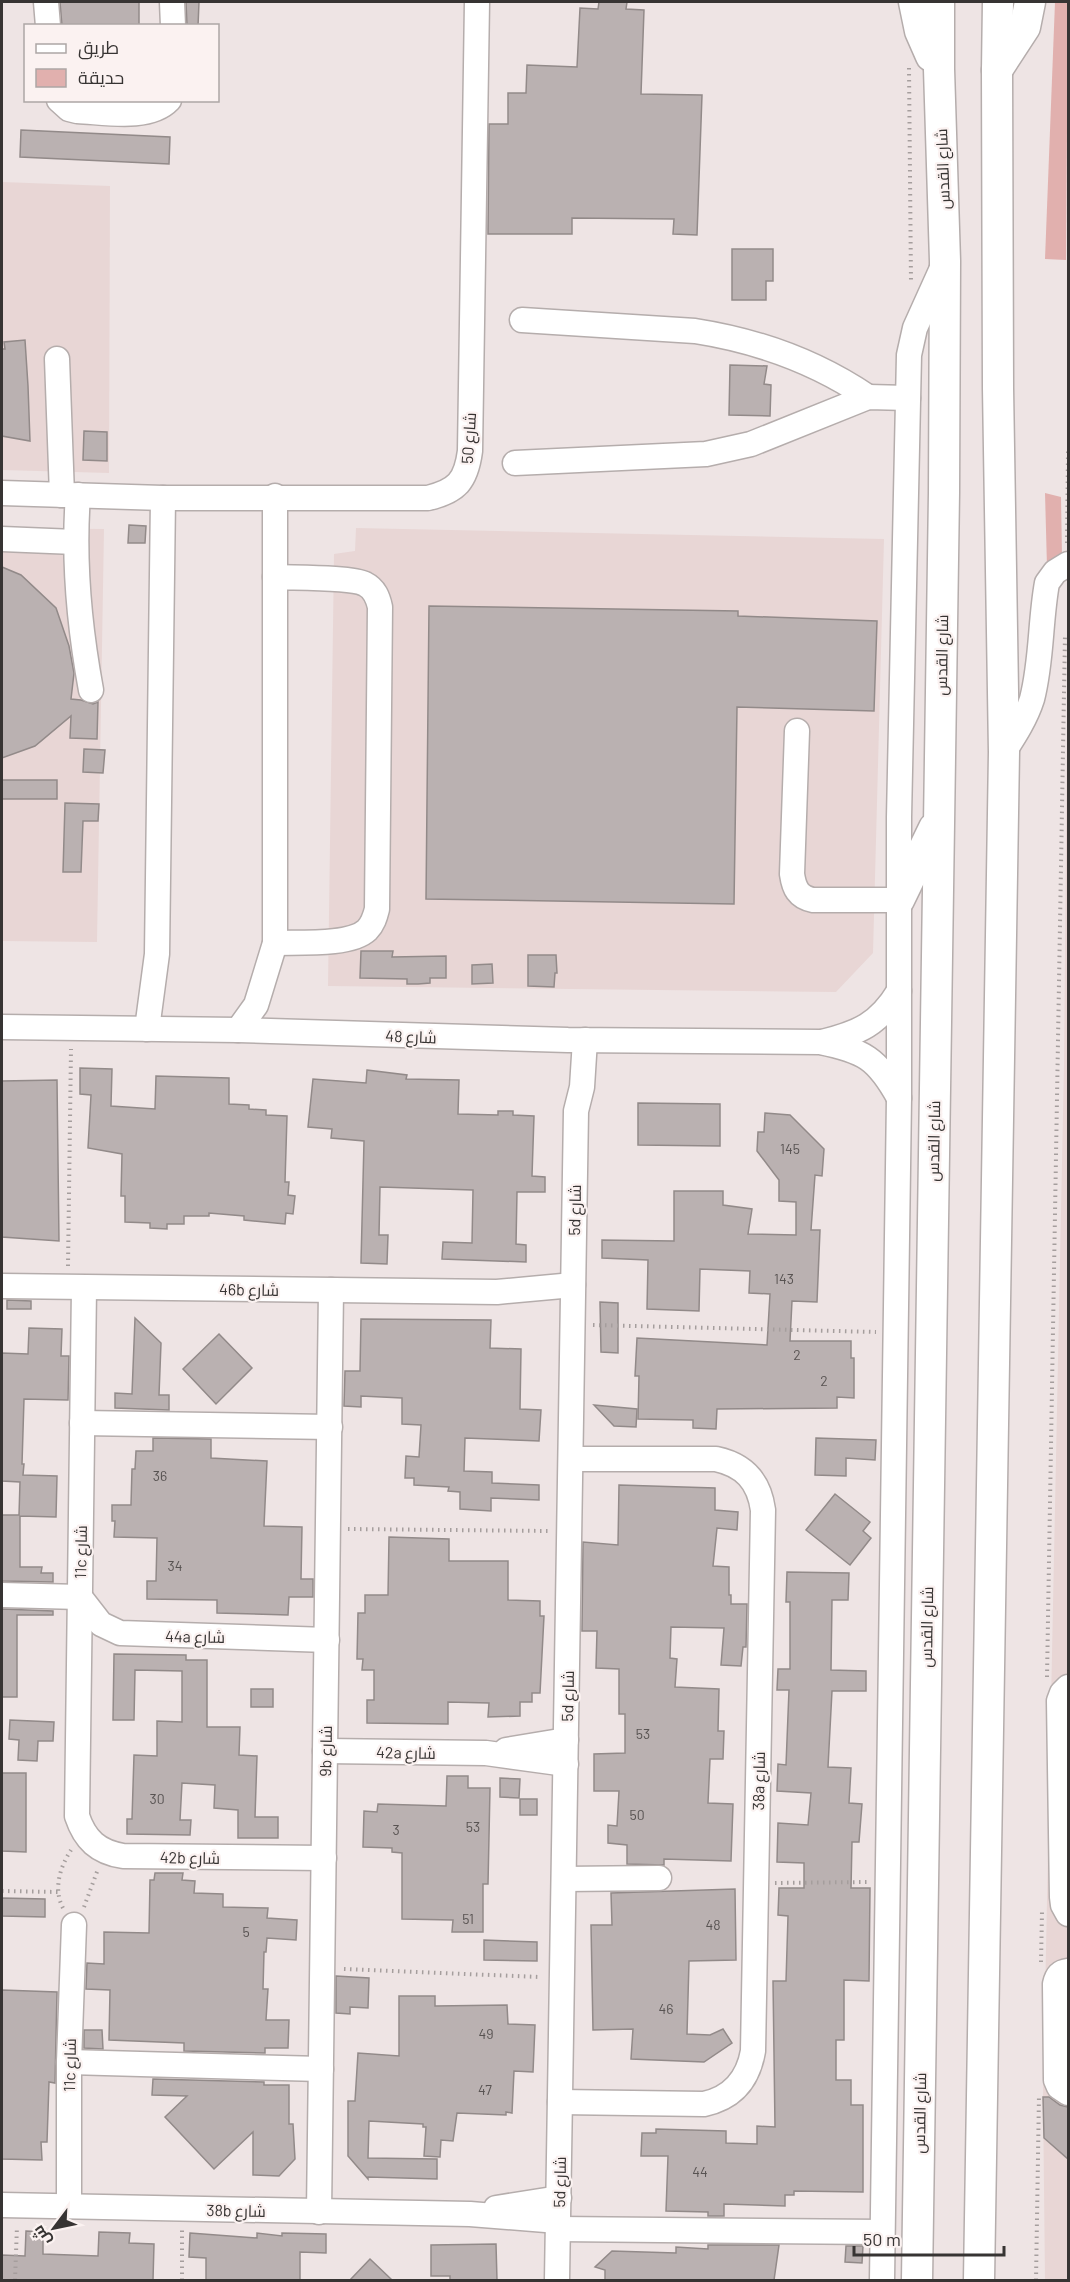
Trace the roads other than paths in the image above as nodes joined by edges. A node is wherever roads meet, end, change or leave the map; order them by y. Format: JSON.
{"nodes":[{"id":1,"x":46,"y":2,"type":"edge"},
{"id":2,"x":172,"y":2,"type":"edge"},
{"id":3,"x":477,"y":2,"type":"edge"},
{"id":4,"x":914,"y":2,"type":"edge"},
{"id":5,"x":939,"y":2,"type":"edge"},
{"id":6,"x":998,"y":2,"type":"edge"},
{"id":7,"x":1030,"y":2,"type":"edge"},
{"id":8,"x":48,"y":24,"type":"edge"},
{"id":9,"x":173,"y":24,"type":"edge"},
{"id":10,"x":939,"y":69,"type":"junction"},
{"id":11,"x":997,"y":70,"type":"junction"},
{"id":12,"x":61,"y":102,"type":"edge"},
{"id":13,"x":166,"y":102,"type":"edge"},
{"id":14,"x":945,"y":261,"type":"junction"},
{"id":15,"x":522,"y":320,"type":"dead end"},
{"id":16,"x":57,"y":359,"type":"dead end"},
{"id":17,"x":868,"y":397,"type":"junction"},
{"id":18,"x":909,"y":398,"type":"junction"},
{"id":19,"x":515,"y":463,"type":"dead end"},
{"id":20,"x":2,"y":492,"type":"edge"},
{"id":21,"x":70,"y":495,"type":"junction"},
{"id":22,"x":275,"y":496,"type":"junction"},
{"id":23,"x":163,"y":498,"type":"junction"},
{"id":24,"x":2,"y":539,"type":"edge"},
{"id":25,"x":75,"y":542,"type":"junction"},
{"id":26,"x":1067,"y":564,"type":"edge"},
{"id":27,"x":275,"y":577,"type":"junction"},
{"id":28,"x":91,"y":690,"type":"dead end"},
{"id":29,"x":797,"y":731,"type":"dead end"},
{"id":30,"x":1004,"y":752,"type":"junction"},
{"id":31,"x":938,"y":820,"type":"junction"},
{"id":32,"x":899,"y":900,"type":"junction"},
{"id":33,"x":275,"y":943,"type":"junction"},
{"id":34,"x":899,"y":991,"type":"junction"},
{"id":35,"x":2,"y":1028,"type":"edge"},
{"id":36,"x":155,"y":1030,"type":"junction"},
{"id":37,"x":238,"y":1030,"type":"junction"},
{"id":38,"x":576,"y":1040,"type":"junction"},
{"id":39,"x":820,"y":1042,"type":"junction"},
{"id":40,"x":899,"y":1098,"type":"junction"},
{"id":41,"x":2,"y":1286,"type":"edge"},
{"id":42,"x":76,"y":1288,"type":"junction"},
{"id":43,"x":331,"y":1290,"type":"junction"},
{"id":44,"x":573,"y":1304,"type":"junction"},
{"id":45,"x":82,"y":1423,"type":"junction"},
{"id":46,"x":330,"y":1427,"type":"junction"},
{"id":47,"x":571,"y":1459,"type":"junction"},
{"id":48,"x":2,"y":1595,"type":"edge"},
{"id":49,"x":80,"y":1597,"type":"junction"},
{"id":50,"x":327,"y":1640,"type":"junction"},
{"id":51,"x":1057,"y":1686,"type":"edge"},
{"id":52,"x":566,"y":1740,"type":"junction"},
{"id":53,"x":325,"y":1751,"type":"junction"},
{"id":54,"x":486,"y":1754,"type":"junction"},
{"id":55,"x":566,"y":1764,"type":"junction"},
{"id":56,"x":88,"y":1834,"type":"joint"},
{"id":57,"x":324,"y":1858,"type":"junction"},
{"id":58,"x":659,"y":1878,"type":"dead end"},
{"id":59,"x":564,"y":1879,"type":"junction"},
{"id":60,"x":1068,"y":1914,"type":"edge"},
{"id":61,"x":74,"y":1924,"type":"road end"},
{"id":62,"x":1068,"y":1971,"type":"edge"},
{"id":63,"x":69,"y":2062,"type":"junction"},
{"id":64,"x":321,"y":2069,"type":"junction"},
{"id":65,"x":1068,"y":2092,"type":"edge"},
{"id":66,"x":560,"y":2102,"type":"junction"},
{"id":67,"x":9,"y":2205,"type":"edge"},
{"id":68,"x":69,"y":2205,"type":"junction"},
{"id":69,"x":319,"y":2212,"type":"junction"},
{"id":70,"x":558,"y":2216,"type":"junction"},
{"id":71,"x":882,"y":2232,"type":"junction"},
{"id":72,"x":557,"y":2280,"type":"edge"},
{"id":73,"x":882,"y":2280,"type":"edge"},
{"id":74,"x":917,"y":2280,"type":"edge"},
{"id":75,"x":980,"y":2280,"type":"edge"}],
"edges":[{"from":1,"to":8,"type":"street"},
{"from":2,"to":9,"type":"street"},
{"from":3,"to":22,"type":"street","name":"شارع 50"},
{"from":4,"to":10,"type":"main road"},
{"from":5,"to":10,"type":"main road","name":"شارع القدس"},
{"from":6,"to":11,"type":"main road"},
{"from":7,"to":11,"type":"main road"},
{"from":10,"to":14,"type":"main road","name":"شارع القدس"},
{"from":11,"to":30,"type":"main road"},
{"from":12,"to":13,"type":"street"},
{"from":14,"to":18,"type":"street"},
{"from":14,"to":31,"type":"main road","name":"شارع القدس"},
{"from":15,"to":17,"type":"street"},
{"from":16,"to":21,"type":"street"},
{"from":17,"to":18,"type":"street"},
{"from":17,"to":19,"type":"street"},
{"from":18,"to":32,"type":"street"},
{"from":20,"to":21,"type":"street","name":"شارع 50"},
{"from":21,"to":23,"type":"street","name":"شارع 50"},
{"from":21,"to":25,"type":"street"},
{"from":22,"to":23,"type":"street","name":"شارع 50"},
{"from":22,"to":27,"type":"street"},
{"from":23,"to":36,"type":"street"},
{"from":24,"to":25,"type":"street"},
{"from":25,"to":28,"type":"street"},
{"from":26,"to":30,"type":"street"},
{"from":27,"to":33,"type":"street"},
{"from":27,"to":33,"type":"street"},
{"from":29,"to":32,"type":"street"},
{"from":30,"to":75,"type":"main road"},
{"from":31,"to":32,"type":"main road"},
{"from":31,"to":74,"type":"main road","name":"شارع القدس"},
{"from":32,"to":34,"type":"street"},
{"from":33,"to":37,"type":"street"},
{"from":34,"to":39,"type":"street","name":"شارع 48"},
{"from":34,"to":40,"type":"street"},
{"from":35,"to":36,"type":"street","name":"شارع 48"},
{"from":36,"to":37,"type":"street","name":"شارع 48"},
{"from":37,"to":38,"type":"street","name":"شارع 48"},
{"from":38,"to":39,"type":"street","name":"شارع 48"},
{"from":38,"to":44,"type":"street","name":"5d شارع"},
{"from":39,"to":40,"type":"street","name":"شارع 48"},
{"from":40,"to":71,"type":"street"},
{"from":41,"to":42,"type":"street","name":"46b شارع"},
{"from":42,"to":43,"type":"street","name":"46b شارع"},
{"from":42,"to":45,"type":"street","name":"11c شارع"},
{"from":43,"to":44,"type":"street","name":"46b شارع"},
{"from":43,"to":46,"type":"street","name":"9b شارع"},
{"from":44,"to":47,"type":"street","name":"5d شارع"},
{"from":45,"to":46,"type":"street"},
{"from":45,"to":49,"type":"street","name":"11c شارع"},
{"from":46,"to":50,"type":"street","name":"9b شارع"},
{"from":47,"to":52,"type":"street","name":"5d شارع"},
{"from":47,"to":66,"type":"street","name":"38a شارع"},
{"from":48,"to":49,"type":"street"},
{"from":49,"to":50,"type":"street","name":"44a شارع"},
{"from":49,"to":56,"type":"street","name":"11c شارع"},
{"from":50,"to":53,"type":"street","name":"9b شارع"},
{"from":51,"to":60,"type":"street"},
{"from":52,"to":54,"type":"street","name":"42a شارع"},
{"from":52,"to":55,"type":"street","name":"5d شارع"},
{"from":53,"to":54,"type":"street","name":"42a شارع"},
{"from":53,"to":57,"type":"street","name":"9b شارع"},
{"from":54,"to":55,"type":"street","name":"42a شارع"},
{"from":55,"to":59,"type":"street","name":"5d شارع"},
{"from":56,"to":57,"type":"street","name":"42b شارع"},
{"from":57,"to":64,"type":"street","name":"9b شارع"},
{"from":58,"to":59,"type":"street"},
{"from":59,"to":66,"type":"street","name":"5d شارع"},
{"from":61,"to":63,"type":"street","name":"11c شارع"},
{"from":62,"to":65,"type":"street"},
{"from":63,"to":64,"type":"street"},
{"from":63,"to":68,"type":"street","name":"11c شارع"},
{"from":64,"to":69,"type":"street","name":"9b شارع"},
{"from":66,"to":70,"type":"street","name":"5d شارع"},
{"from":67,"to":68,"type":"street","name":"38b شارع"},
{"from":68,"to":69,"type":"street","name":"38b شارع"},
{"from":69,"to":70,"type":"street","name":"38b شارع"},
{"from":70,"to":71,"type":"street","name":"38b شارع"},
{"from":70,"to":72,"type":"street","name":"5d شارع"},
{"from":71,"to":73,"type":"street"}]}
